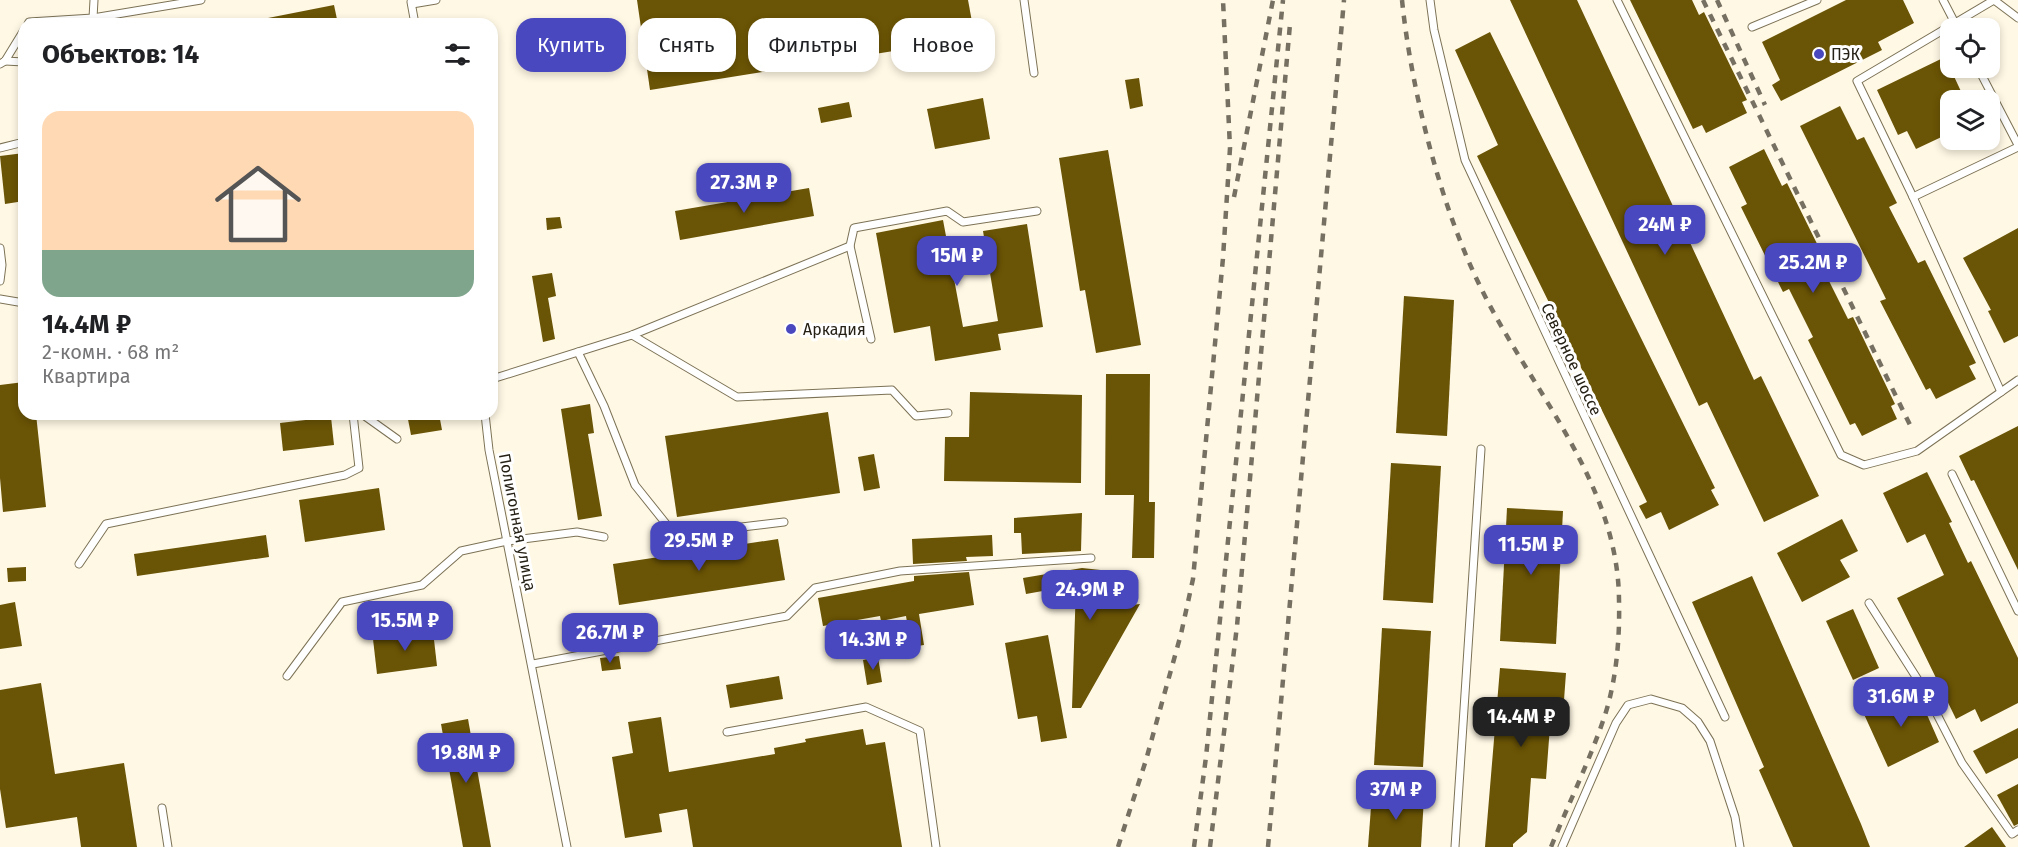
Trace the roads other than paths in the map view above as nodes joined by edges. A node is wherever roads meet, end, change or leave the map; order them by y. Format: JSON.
{"nodes":[{"id":1,"x":94,"y":0,"type":"edge"},
{"id":2,"x":201,"y":0,"type":"edge"},
{"id":3,"x":436,"y":0,"type":"edge"},
{"id":4,"x":1023,"y":0,"type":"edge"},
{"id":5,"x":1430,"y":0,"type":"edge"},
{"id":6,"x":1617,"y":0,"type":"edge"},
{"id":7,"x":1817,"y":0,"type":"edge"},
{"id":8,"x":1943,"y":0,"type":"edge"},
{"id":9,"x":411,"y":2,"type":"edge"},
{"id":10,"x":93,"y":18,"type":"joint"},
{"id":11,"x":414,"y":18,"type":"edge"},
{"id":12,"x":1953,"y":18,"type":"edge"},
{"id":13,"x":1968,"y":18,"type":"edge"},
{"id":14,"x":2018,"y":18,"type":"edge"},
{"id":15,"x":1752,"y":27,"type":"dead end"},
{"id":16,"x":1940,"y":35,"type":"edge"},
{"id":17,"x":18,"y":39,"type":"edge"},
{"id":18,"x":3,"y":62,"type":"edge"},
{"id":19,"x":1034,"y":73,"type":"dead end"},
{"id":20,"x":1983,"y":78,"type":"edge"},
{"id":21,"x":18,"y":144,"type":"edge"},
{"id":22,"x":2018,"y":146,"type":"edge"},
{"id":23,"x":0,"y":148,"type":"edge"},
{"id":24,"x":1913,"y":197,"type":"junction"},
{"id":25,"x":1037,"y":211,"type":"dead end"},
{"id":26,"x":850,"y":246,"type":"junction"},
{"id":27,"x":0,"y":248,"type":"edge"},
{"id":28,"x":0,"y":281,"type":"edge"},
{"id":29,"x":0,"y":299,"type":"edge"},
{"id":30,"x":18,"y":302,"type":"edge"},
{"id":31,"x":632,"y":335,"type":"junction"},
{"id":32,"x":871,"y":339,"type":"dead end"},
{"id":33,"x":578,"y":352,"type":"junction"},
{"id":34,"x":498,"y":377,"type":"edge"},
{"id":35,"x":2018,"y":380,"type":"edge"},
{"id":36,"x":2001,"y":392,"type":"junction"},
{"id":37,"x":948,"y":413,"type":"dead end"},
{"id":38,"x":354,"y":420,"type":"edge"},
{"id":39,"x":371,"y":420,"type":"edge"},
{"id":40,"x":485,"y":420,"type":"edge"},
{"id":41,"x":397,"y":439,"type":"dead end"},
{"id":42,"x":1481,"y":449,"type":"dead end"},
{"id":43,"x":1952,"y":474,"type":"dead end"},
{"id":44,"x":784,"y":522,"type":"dead end"},
{"id":45,"x":604,"y":537,"type":"dead end"},
{"id":46,"x":507,"y":541,"type":"junction"},
{"id":47,"x":1091,"y":558,"type":"dead end"},
{"id":48,"x":80,"y":564,"type":"dead end"},
{"id":49,"x":1869,"y":603,"type":"dead end"},
{"id":50,"x":2018,"y":611,"type":"edge"},
{"id":51,"x":532,"y":664,"type":"junction"},
{"id":52,"x":287,"y":676,"type":"dead end"},
{"id":53,"x":1725,"y":717,"type":"dead end"},
{"id":54,"x":727,"y":732,"type":"dead end"},
{"id":55,"x":162,"y":808,"type":"dead end"},
{"id":56,"x":2018,"y":831,"type":"edge"},
{"id":57,"x":168,"y":847,"type":"edge"},
{"id":58,"x":567,"y":847,"type":"edge"},
{"id":59,"x":936,"y":847,"type":"edge"},
{"id":60,"x":1455,"y":847,"type":"edge"},
{"id":61,"x":1562,"y":847,"type":"edge"},
{"id":62,"x":1740,"y":847,"type":"edge"}],
"edges":[{"from":1,"to":10,"type":"lane"},
{"from":2,"to":10,"type":"lane"},
{"from":3,"to":9,"type":"lane"},
{"from":4,"to":19,"type":"lane"},
{"from":5,"to":53,"type":"lane","name":"Северное шоссе"},
{"from":6,"to":36,"type":"lane"},
{"from":7,"to":15,"type":"lane"},
{"from":8,"to":12,"type":"lane"},
{"from":9,"to":11,"type":"lane"},
{"from":13,"to":14,"type":"lane"},
{"from":16,"to":24,"type":"lane"},
{"from":17,"to":18,"type":"lane"},
{"from":20,"to":22,"type":"lane"},
{"from":21,"to":23,"type":"lane"},
{"from":22,"to":24,"type":"lane"},
{"from":24,"to":36,"type":"lane"},
{"from":25,"to":26,"type":"lane"},
{"from":26,"to":31,"type":"lane"},
{"from":26,"to":32,"type":"lane"},
{"from":27,"to":28,"type":"lane"},
{"from":29,"to":30,"type":"lane"},
{"from":31,"to":33,"type":"lane"},
{"from":31,"to":37,"type":"lane"},
{"from":33,"to":34,"type":"lane"},
{"from":33,"to":44,"type":"lane"},
{"from":35,"to":36,"type":"lane"},
{"from":38,"to":48,"type":"lane"},
{"from":39,"to":41,"type":"lane"},
{"from":40,"to":46,"type":"lane","name":"Полигонная улица"},
{"from":42,"to":60,"type":"lane"},
{"from":43,"to":50,"type":"lane"},
{"from":45,"to":46,"type":"lane"},
{"from":46,"to":51,"type":"lane","name":"Полигонная улица"},
{"from":46,"to":52,"type":"lane"},
{"from":47,"to":51,"type":"lane"},
{"from":49,"to":56,"type":"lane"},
{"from":51,"to":58,"type":"lane","name":"Полигонная улица"},
{"from":54,"to":59,"type":"lane"},
{"from":55,"to":57,"type":"lane"},
{"from":61,"to":62,"type":"lane"}]}
